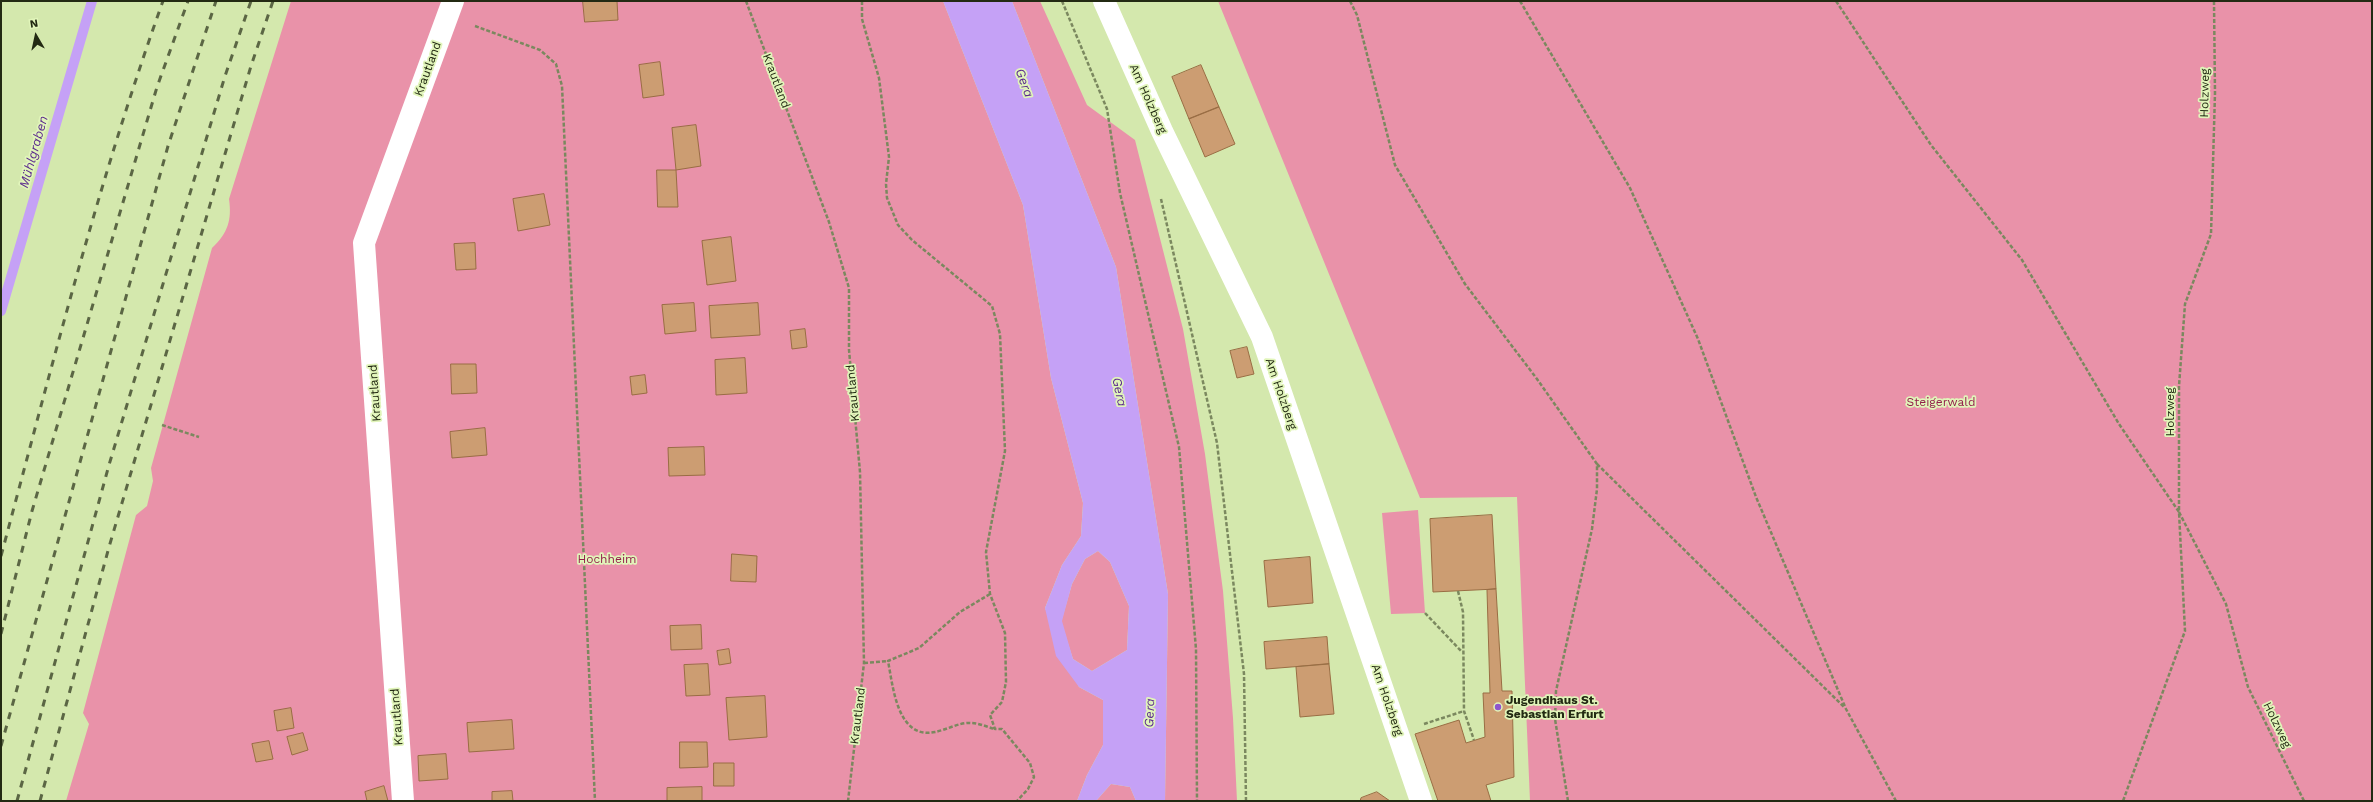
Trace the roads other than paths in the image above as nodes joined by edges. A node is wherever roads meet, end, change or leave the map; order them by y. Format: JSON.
{"nodes":[{"id":1,"x":1104,"y":1,"type":"edge"},
{"id":2,"x":451,"y":8,"type":"edge"},
{"id":3,"x":403,"y":801,"type":"edge"},
{"id":4,"x":1422,"y":801,"type":"edge"}],
"edges":[{"from":1,"to":4,"type":"street","name":"Am Holzberg"},
{"from":2,"to":3,"type":"street","name":"Krautland"}]}
